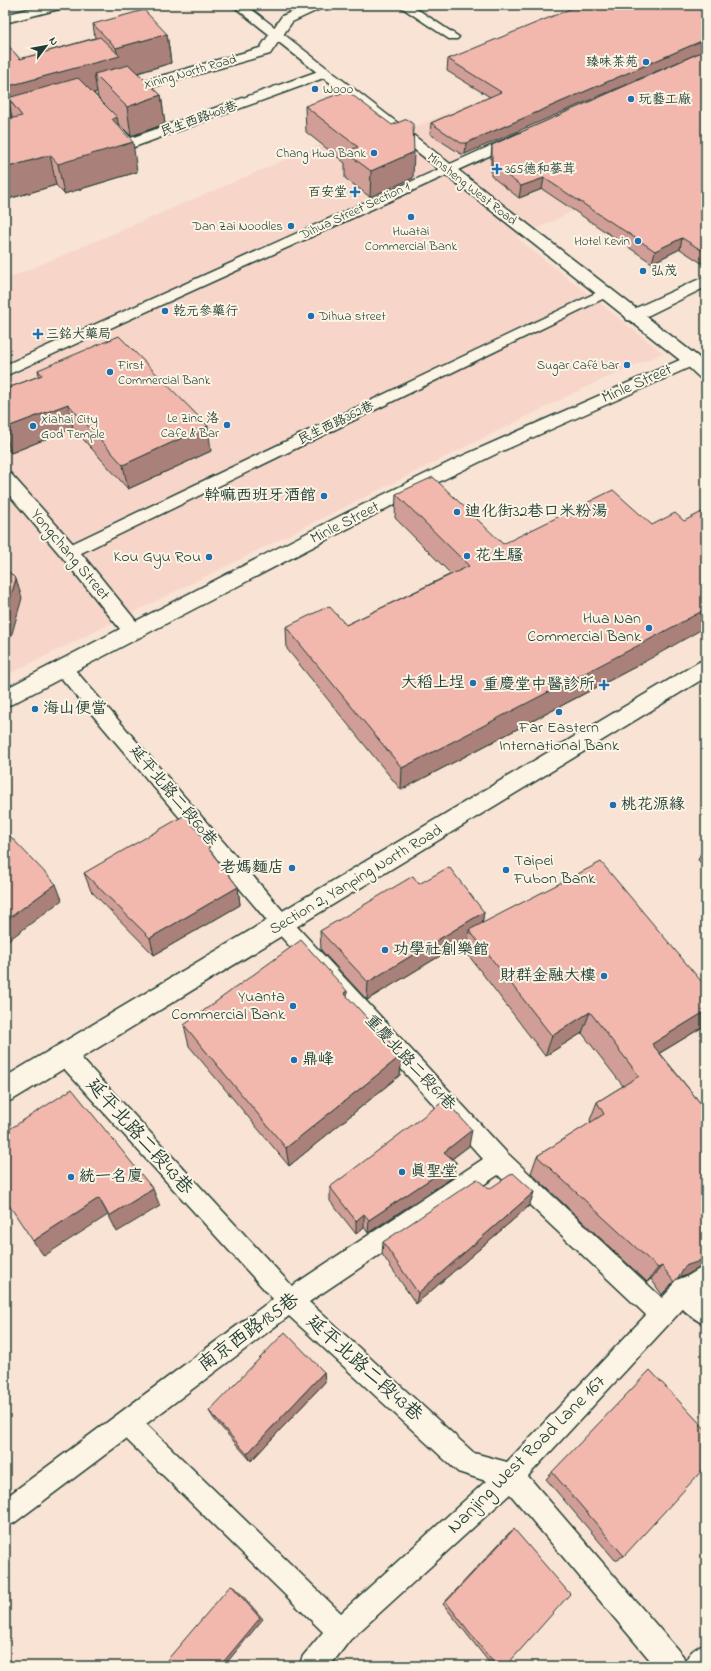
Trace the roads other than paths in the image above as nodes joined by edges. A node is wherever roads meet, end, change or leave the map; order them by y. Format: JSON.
{"nodes":[{"id":1,"x":59,"y":5,"type":"edge"},
{"id":2,"x":238,"y":5,"type":"edge"},
{"id":3,"x":318,"y":5,"type":"edge"},
{"id":4,"x":403,"y":5,"type":"edge"},
{"id":5,"x":5,"y":19,"type":"edge"},
{"id":6,"x":275,"y":35,"type":"junction"},
{"id":7,"x":453,"y":37,"type":"dead end"},
{"id":8,"x":324,"y":73,"type":"junction"},
{"id":9,"x":109,"y":95,"type":"edge"},
{"id":10,"x":103,"y":117,"type":"edge"},
{"id":11,"x":532,"y":131,"type":"edge"},
{"id":12,"x":447,"y":169,"type":"junction"},
{"id":13,"x":706,"y":281,"type":"edge"},
{"id":14,"x":604,"y":293,"type":"junction"},
{"id":15,"x":633,"y":316,"type":"junction"},
{"id":16,"x":690,"y":360,"type":"junction"},
{"id":17,"x":7,"y":368,"type":"edge"},
{"id":18,"x":706,"y":374,"type":"edge"},
{"id":19,"x":5,"y":478,"type":"edge"},
{"id":20,"x":69,"y":552,"type":"junction"},
{"id":21,"x":133,"y":632,"type":"junction"},
{"id":22,"x":706,"y":667,"type":"edge"},
{"id":23,"x":63,"y":668,"type":"junction"},
{"id":24,"x":5,"y":698,"type":"edge"},
{"id":25,"x":282,"y":924,"type":"junction"},
{"id":26,"x":65,"y":1055,"type":"junction"},
{"id":27,"x":5,"y":1091,"type":"edge"},
{"id":28,"x":499,"y":1160,"type":"junction"},
{"id":29,"x":706,"y":1277,"type":"edge"},
{"id":30,"x":684,"y":1291,"type":"junction"},
{"id":31,"x":290,"y":1301,"type":"junction"},
{"id":32,"x":706,"y":1310,"type":"edge"},
{"id":33,"x":663,"y":1315,"type":"junction"},
{"id":34,"x":127,"y":1423,"type":"junction"},
{"id":35,"x":511,"y":1476,"type":"junction"},
{"id":36,"x":5,"y":1514,"type":"edge"},
{"id":37,"x":341,"y":1631,"type":"junction"},
{"id":38,"x":706,"y":1656,"type":"edge"},
{"id":39,"x":313,"y":1666,"type":"edge"},
{"id":40,"x":673,"y":1666,"type":"edge"},
{"id":41,"x":697,"y":1666,"type":"edge"}],
"edges":[{"from":1,"to":5,"type":"street"},
{"from":2,"to":6,"type":"street","name":"Minsheng West Road"},
{"from":3,"to":6,"type":"street","name":"Xining North Road"},
{"from":4,"to":7,"type":"lane"},
{"from":6,"to":8,"type":"street","name":"Minsheng West Road"},
{"from":6,"to":9,"type":"street","name":"Xining North Road"},
{"from":8,"to":10,"type":"street","name":"民生西路408巷"},
{"from":8,"to":12,"type":"street","name":"Minsheng West Road"},
{"from":11,"to":12,"type":"street","name":"Dihua Street Section 1"},
{"from":12,"to":14,"type":"street","name":"Minsheng West Road"},
{"from":12,"to":17,"type":"street","name":"Dihua Street Section 1"},
{"from":13,"to":15,"type":"street"},
{"from":14,"to":15,"type":"street","name":"Minsheng West Road"},
{"from":14,"to":20,"type":"lane","name":"民生西路362巷"},
{"from":15,"to":16,"type":"street","name":"Minsheng West Road"},
{"from":16,"to":18,"type":"street","name":"Minsheng West Road"},
{"from":16,"to":21,"type":"street","name":"Minle Street"},
{"from":19,"to":20,"type":"street","name":"Yongchang Street"},
{"from":20,"to":21,"type":"street","name":"Yongchang Street"},
{"from":21,"to":23,"type":"street","name":"Minle Street"},
{"from":22,"to":25,"type":"street","name":"Section 2, Yanping North Road"},
{"from":23,"to":24,"type":"street","name":"Minle Street"},
{"from":23,"to":25,"type":"lane","name":"延平北路二段60巷"},
{"from":25,"to":26,"type":"street","name":"Section 2, Yanping North Road"},
{"from":25,"to":28,"type":"lane","name":"重慶北路二段61巷"},
{"from":26,"to":27,"type":"street","name":"Section 2, Yanping North Road"},
{"from":26,"to":31,"type":"lane","name":"延平北路二段43巷"},
{"from":28,"to":31,"type":"lane","name":"南京西路185巷"},
{"from":28,"to":33,"type":"lane","name":"重慶北路二段61巷"},
{"from":29,"to":30,"type":"lane","name":"Nanjing West Road Lane 167"},
{"from":30,"to":32,"type":"street"},
{"from":30,"to":33,"type":"lane","name":"Nanjing West Road Lane 167"},
{"from":31,"to":34,"type":"lane","name":"南京西路185巷"},
{"from":31,"to":35,"type":"lane","name":"延平北路二段43巷"},
{"from":33,"to":35,"type":"lane","name":"Nanjing West Road Lane 167"},
{"from":34,"to":36,"type":"lane","name":"南京西路185巷"},
{"from":34,"to":37,"type":"lane"},
{"from":35,"to":37,"type":"lane","name":"Nanjing West Road Lane 167"},
{"from":35,"to":40,"type":"lane"},
{"from":37,"to":39,"type":"lane","name":"Nanjing West Road Lane 167"},
{"from":38,"to":41,"type":"lane"}]}
